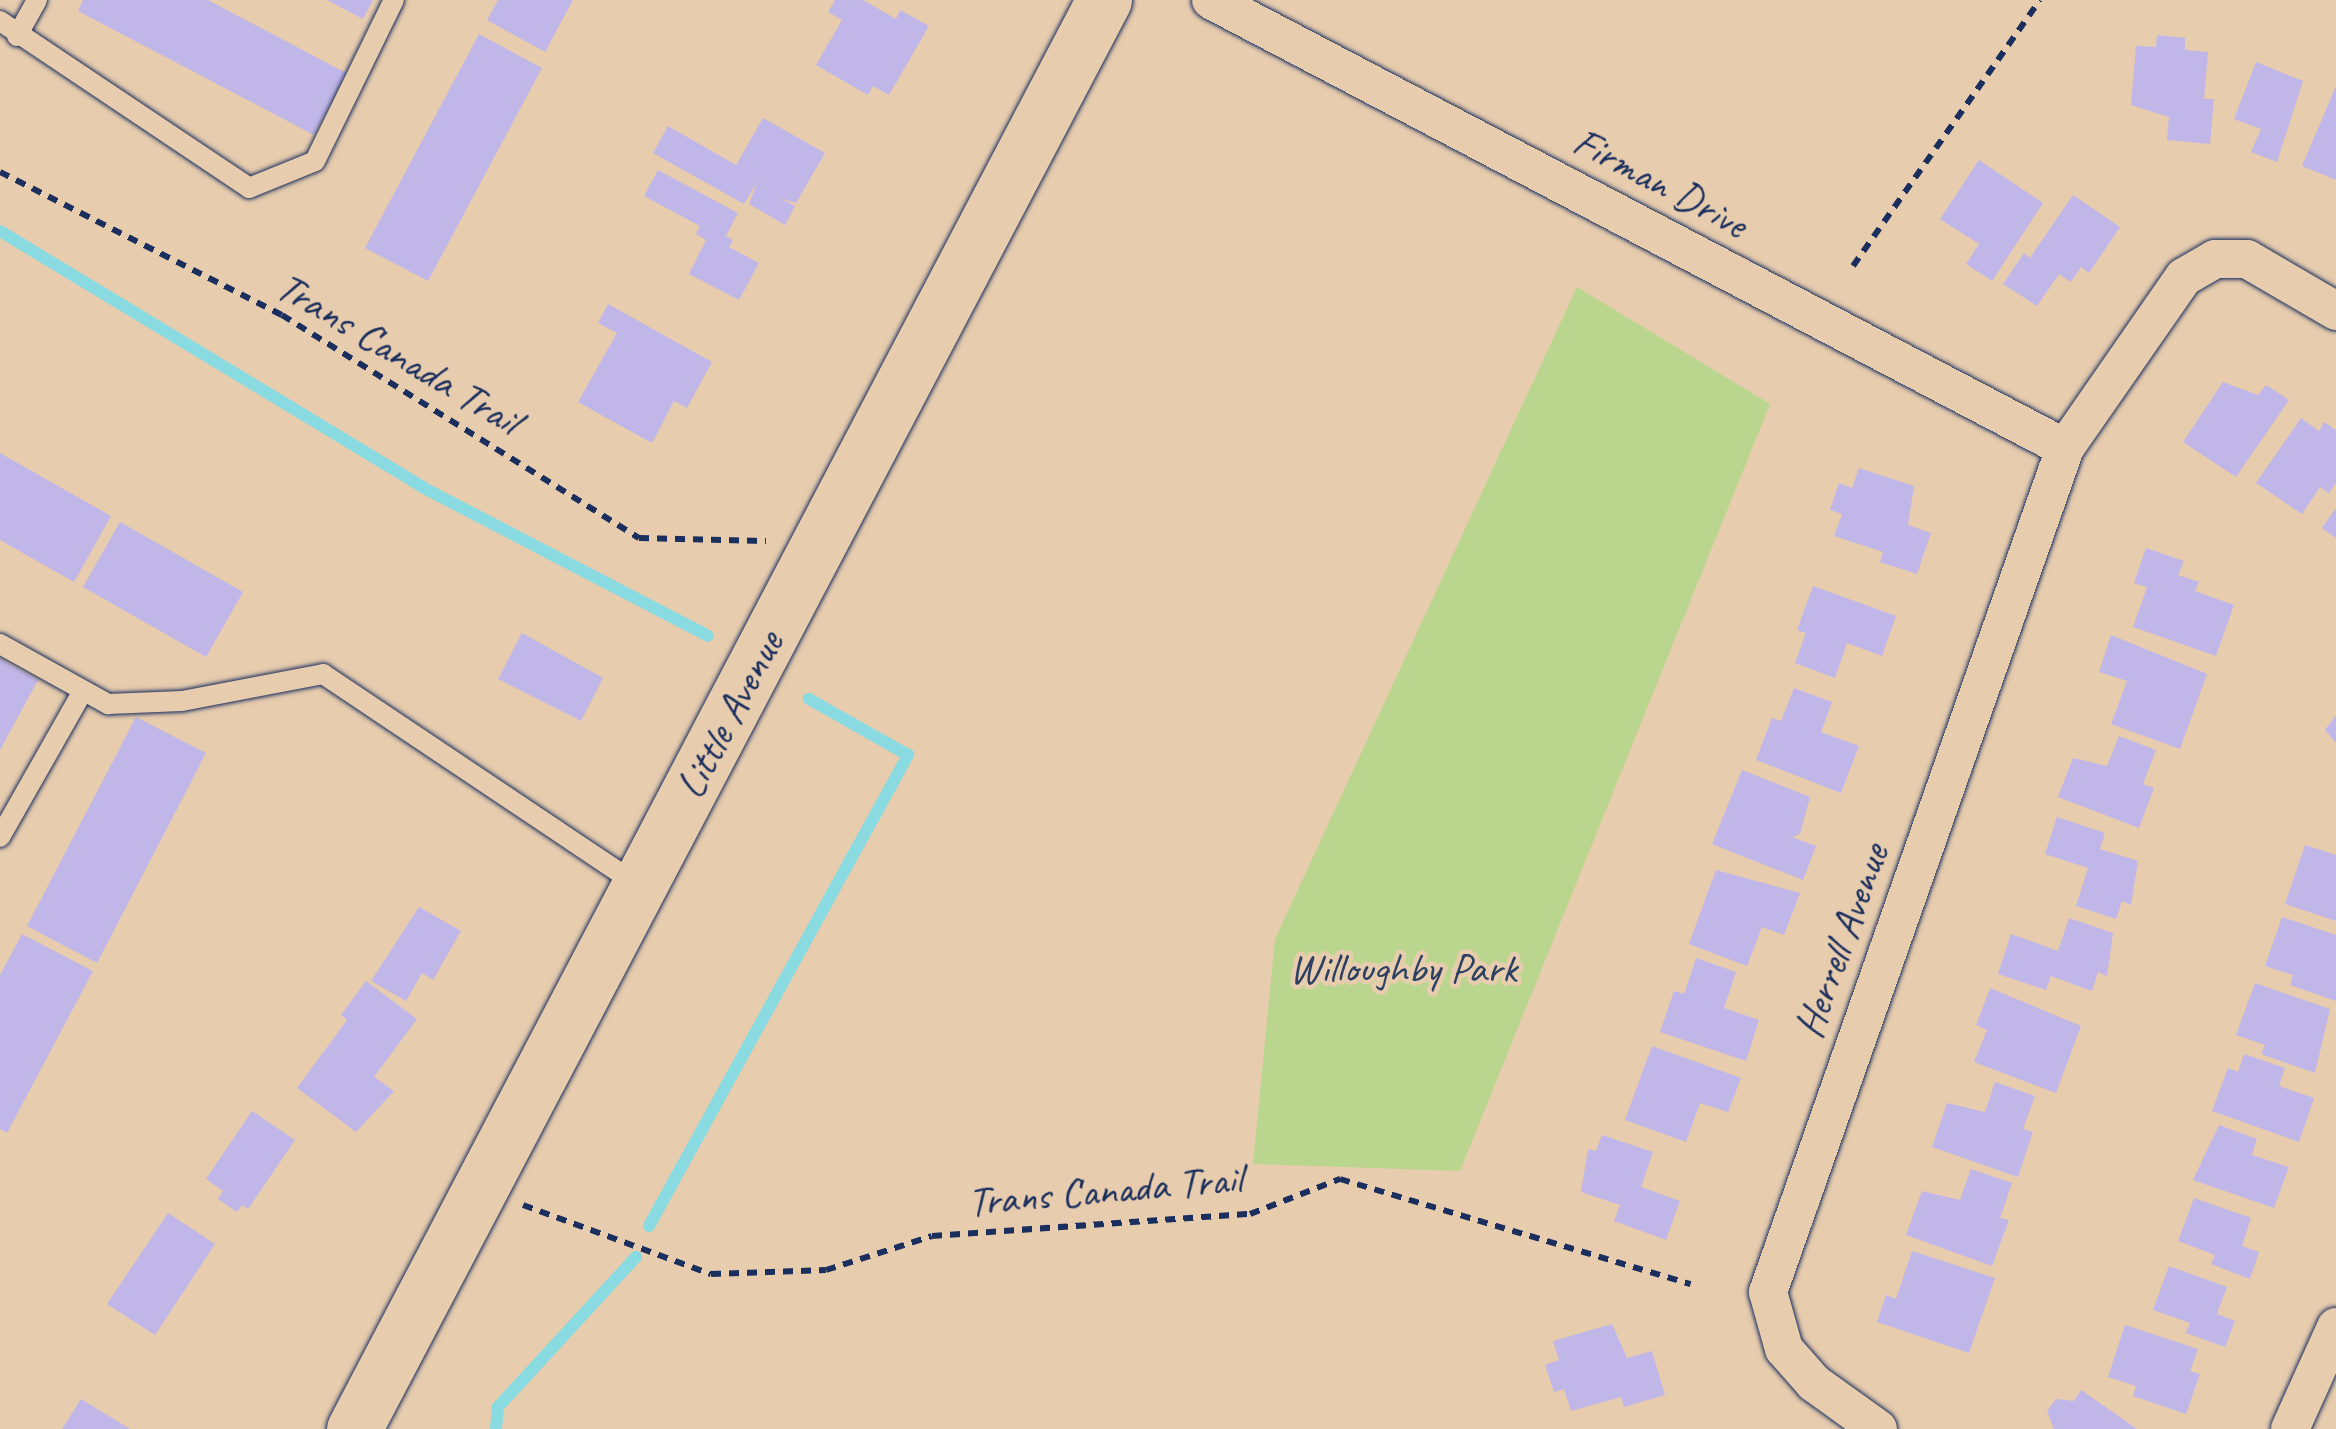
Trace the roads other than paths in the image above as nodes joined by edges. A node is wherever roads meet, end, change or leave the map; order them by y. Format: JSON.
{"nodes":[{"id":1,"x":37,"y":0,"type":"edge"},
{"id":2,"x":394,"y":0,"type":"edge"},
{"id":3,"x":1104,"y":0,"type":"edge"},
{"id":4,"x":1211,"y":0,"type":"edge"},
{"id":5,"x":0,"y":21,"type":"edge"},
{"id":6,"x":17,"y":36,"type":"junction"},
{"id":7,"x":2336,"y":311,"type":"edge"},
{"id":8,"x":2064,"y":448,"type":"junction"},
{"id":9,"x":0,"y":644,"type":"edge"},
{"id":10,"x":83,"y":691,"type":"junction"},
{"id":11,"x":0,"y":837,"type":"edge"},
{"id":12,"x":639,"y":886,"type":"junction"},
{"id":13,"x":2336,"y":1327,"type":"edge"},
{"id":14,"x":354,"y":1429,"type":"edge"},
{"id":15,"x":1878,"y":1429,"type":"edge"},
{"id":16,"x":2290,"y":1429,"type":"edge"}],
"edges":[{"from":1,"to":6,"type":"lane"},
{"from":2,"to":6,"type":"lane"},
{"from":3,"to":12,"type":"street","name":"Little Avenue"},
{"from":4,"to":8,"type":"street","name":"Firman Drive"},
{"from":5,"to":6,"type":"lane"},
{"from":7,"to":8,"type":"street","name":"Herrell Avenue"},
{"from":8,"to":15,"type":"street","name":"Herrell Avenue"},
{"from":9,"to":10,"type":"lane"},
{"from":10,"to":11,"type":"lane"},
{"from":10,"to":12,"type":"lane"},
{"from":12,"to":14,"type":"street","name":"Little Avenue"},
{"from":13,"to":16,"type":"street"}]}
